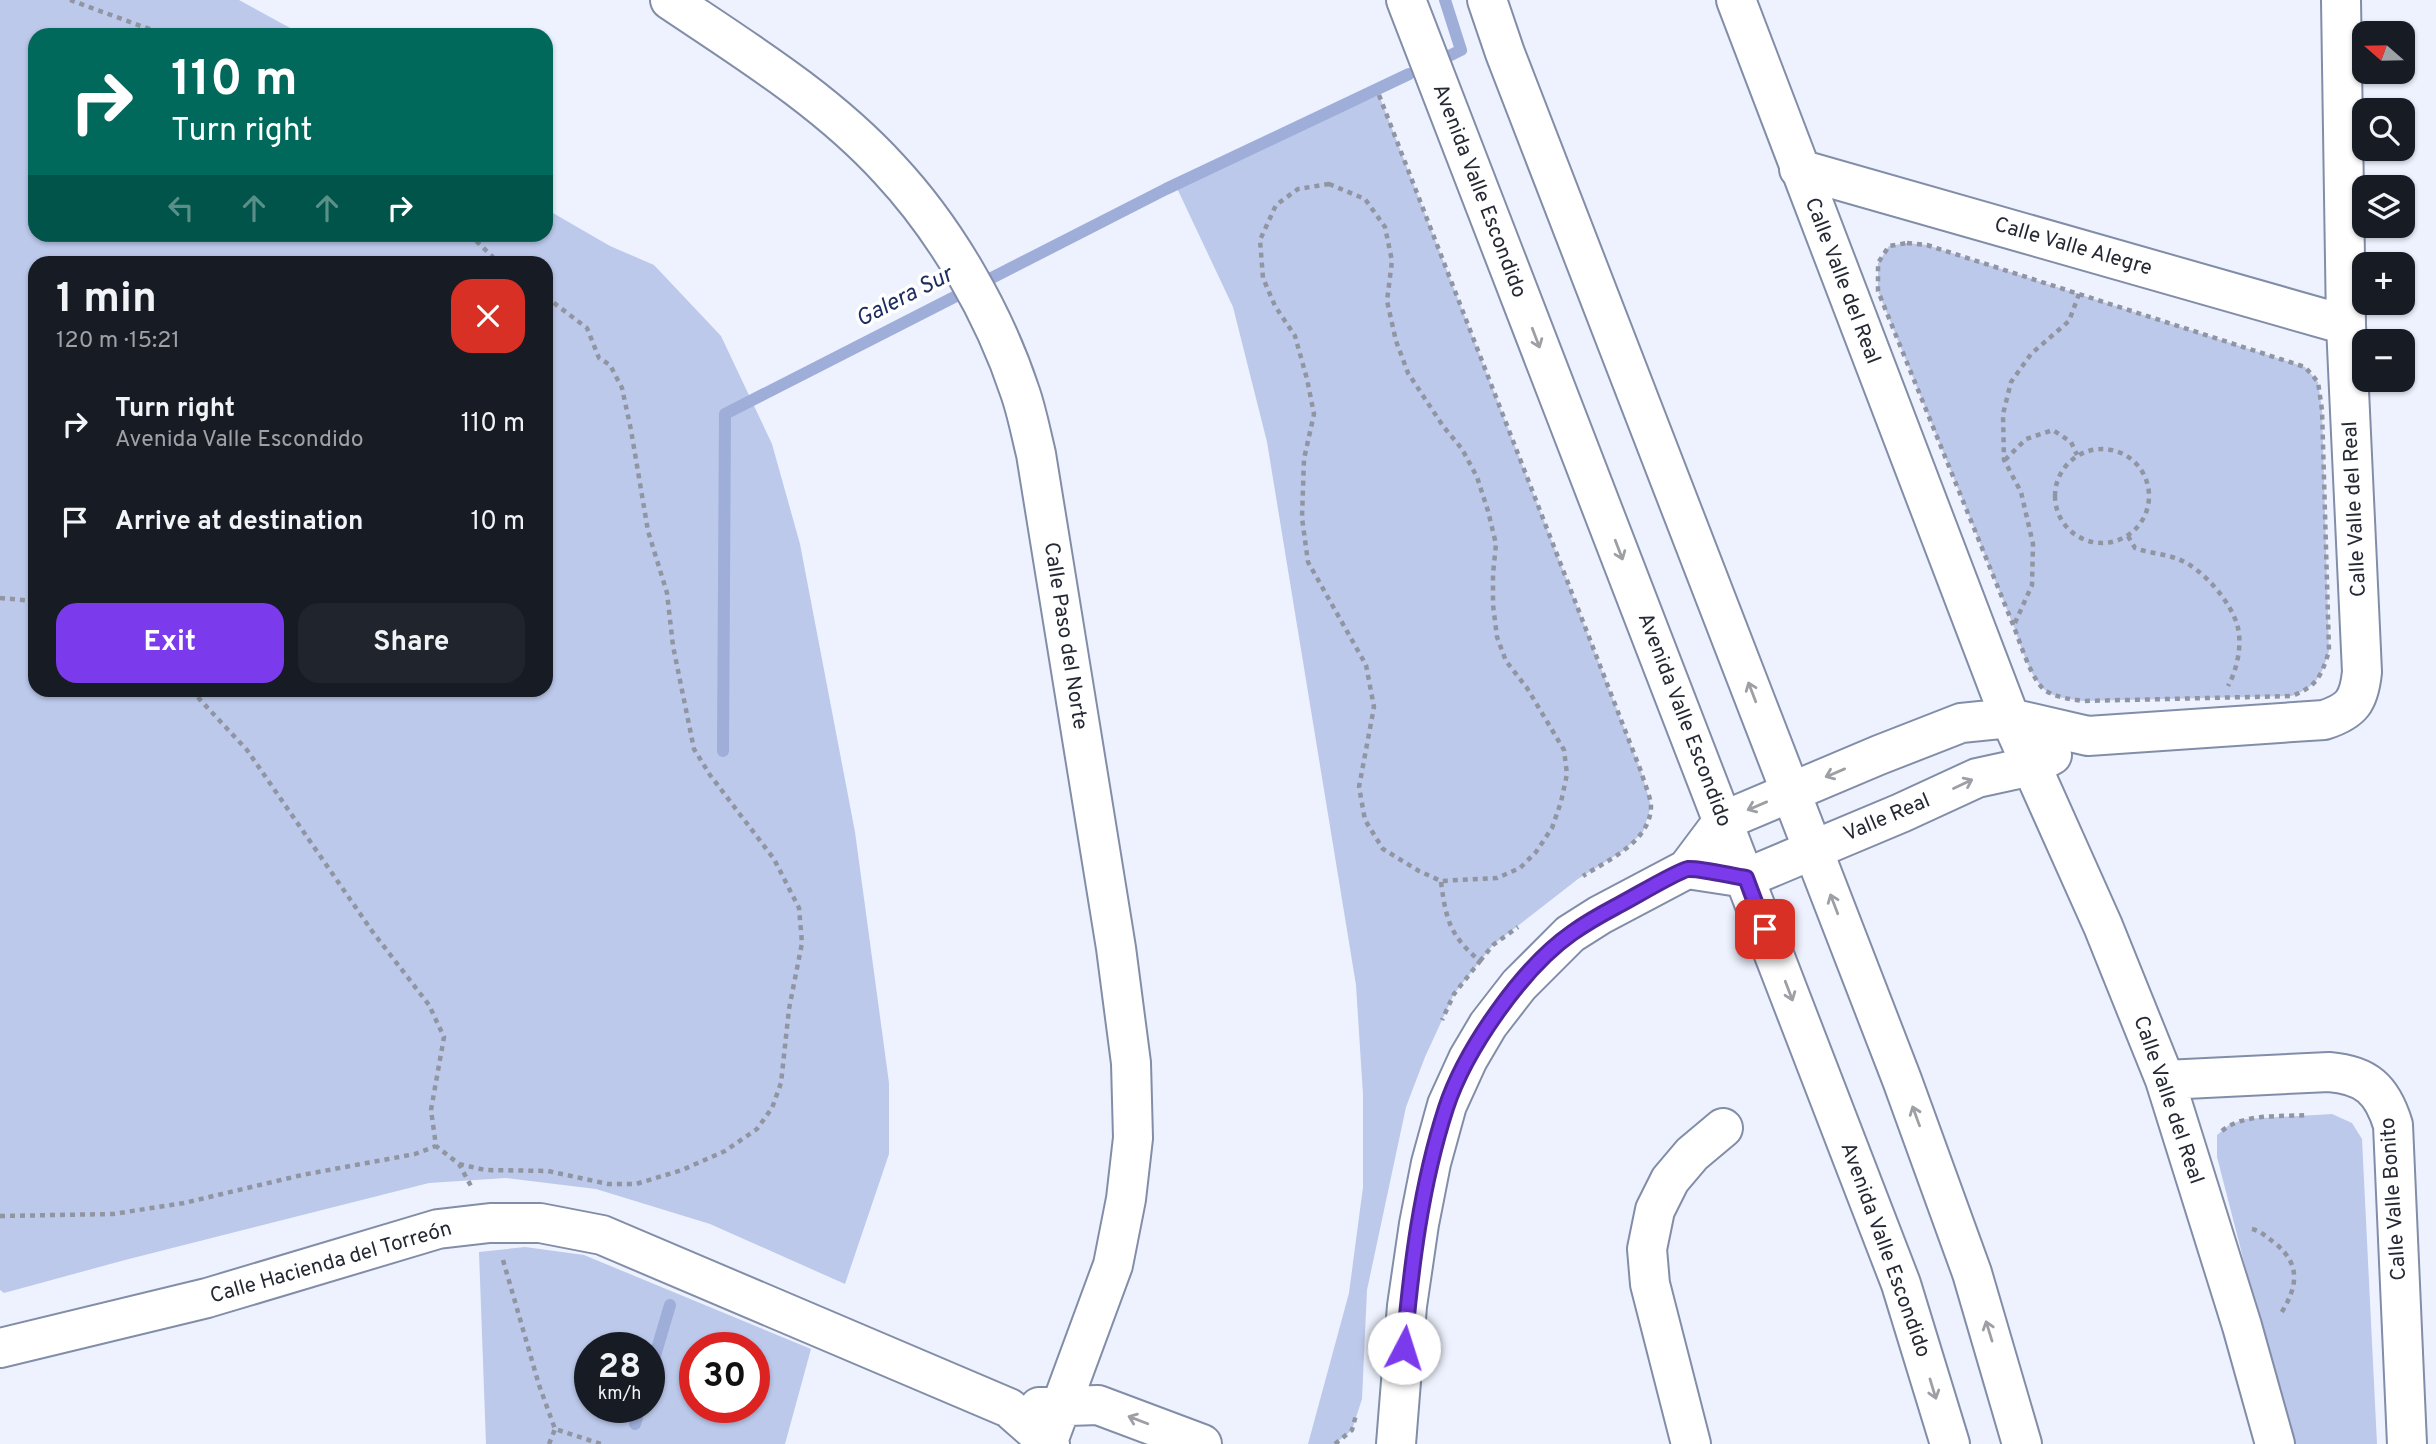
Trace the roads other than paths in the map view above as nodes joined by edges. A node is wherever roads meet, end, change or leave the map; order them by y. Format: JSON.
{"nodes":[{"id":1,"x":670,"y":0,"type":"edge"},
{"id":2,"x":1406,"y":0,"type":"edge"},
{"id":3,"x":1487,"y":0,"type":"edge"},
{"id":4,"x":1736,"y":0,"type":"edge"},
{"id":5,"x":2341,"y":0,"type":"edge"},
{"id":6,"x":1799,"y":169,"type":"junction"},
{"id":7,"x":2346,"y":325,"type":"junction"},
{"id":8,"x":2010,"y":718,"type":"junction"},
{"id":9,"x":2088,"y":736,"type":"junction"},
{"id":10,"x":2032,"y":766,"type":"junction"},
{"id":11,"x":1791,"y":792,"type":"junction"},
{"id":12,"x":1724,"y":821,"type":"junction"},
{"id":13,"x":1813,"y":849,"type":"junction"},
{"id":14,"x":1687,"y":869,"type":"junction"},
{"id":15,"x":1746,"y":878,"type":"junction"},
{"id":16,"x":2165,"y":1080,"type":"junction"},
{"id":17,"x":1723,"y":1128,"type":"dead end"},
{"id":18,"x":0,"y":1348,"type":"edge"},
{"id":19,"x":1061,"y":1406,"type":"junction"},
{"id":20,"x":1009,"y":1408,"type":"junction"},
{"id":21,"x":1048,"y":1443,"type":"edge"},
{"id":22,"x":1202,"y":1444,"type":"edge"},
{"id":23,"x":1396,"y":1444,"type":"edge"},
{"id":24,"x":1692,"y":1444,"type":"edge"},
{"id":25,"x":1950,"y":1444,"type":"edge"},
{"id":26,"x":2022,"y":1444,"type":"edge"},
{"id":27,"x":2274,"y":1444,"type":"edge"},
{"id":28,"x":2407,"y":1444,"type":"edge"}],
"edges":[{"from":1,"to":19,"type":"street","name":"Calle Paso del Norte"},
{"from":2,"to":12,"type":"street","name":"Avenida Valle Escondido","one_way":true},
{"from":11,"to":3,"type":"street","one_way":true},
{"from":4,"to":6,"type":"street","name":"Calle Valle del Real"},
{"from":5,"to":7,"type":"street","name":"Calle Valle del Real"},
{"from":6,"to":7,"type":"street","name":"Calle Valle Alegre"},
{"from":6,"to":8,"type":"street","name":"Calle Valle del Real"},
{"from":7,"to":9,"type":"street","name":"Calle Valle del Real"},
{"from":8,"to":9,"type":"street","name":"Calle Valle del Real"},
{"from":8,"to":10,"type":"street","name":"Calle Valle del Real"},
{"from":8,"to":11,"type":"street","one_way":true},
{"from":9,"to":10,"type":"street","name":"Calle Valle del Real"},
{"from":13,"to":10,"type":"street","name":"Valle Real","one_way":true},
{"from":10,"to":16,"type":"street","name":"Calle Valle del Real"},
{"from":11,"to":12,"type":"street","one_way":true},
{"from":11,"to":13,"type":"street"},
{"from":12,"to":14,"type":"street"},
{"from":12,"to":15,"type":"street","name":"Avenida Valle Escondido"},
{"from":13,"to":15,"type":"street","name":"Valle Real"},
{"from":26,"to":13,"type":"street","one_way":true},
{"from":14,"to":15,"type":"street"},
{"from":14,"to":23,"type":"street"},
{"from":15,"to":25,"type":"street","name":"Avenida Valle Escondido","one_way":true},
{"from":16,"to":27,"type":"street","name":"Calle Valle del Real"},
{"from":16,"to":28,"type":"street","name":"Calle Valle Bonito"},
{"from":17,"to":24,"type":"street"},
{"from":18,"to":20,"type":"street","name":"Calle Hacienda del Torreón"},
{"from":19,"to":20,"type":"street","name":"Calle Hacienda del Torreón"},
{"from":19,"to":21,"type":"street","name":"Calle Paso del Norte"},
{"from":22,"to":19,"type":"street","name":"Calle Hacienda del Torreón","one_way":true},
{"from":20,"to":21,"type":"street","name":"Calle Hacienda del Torreón"}]}
